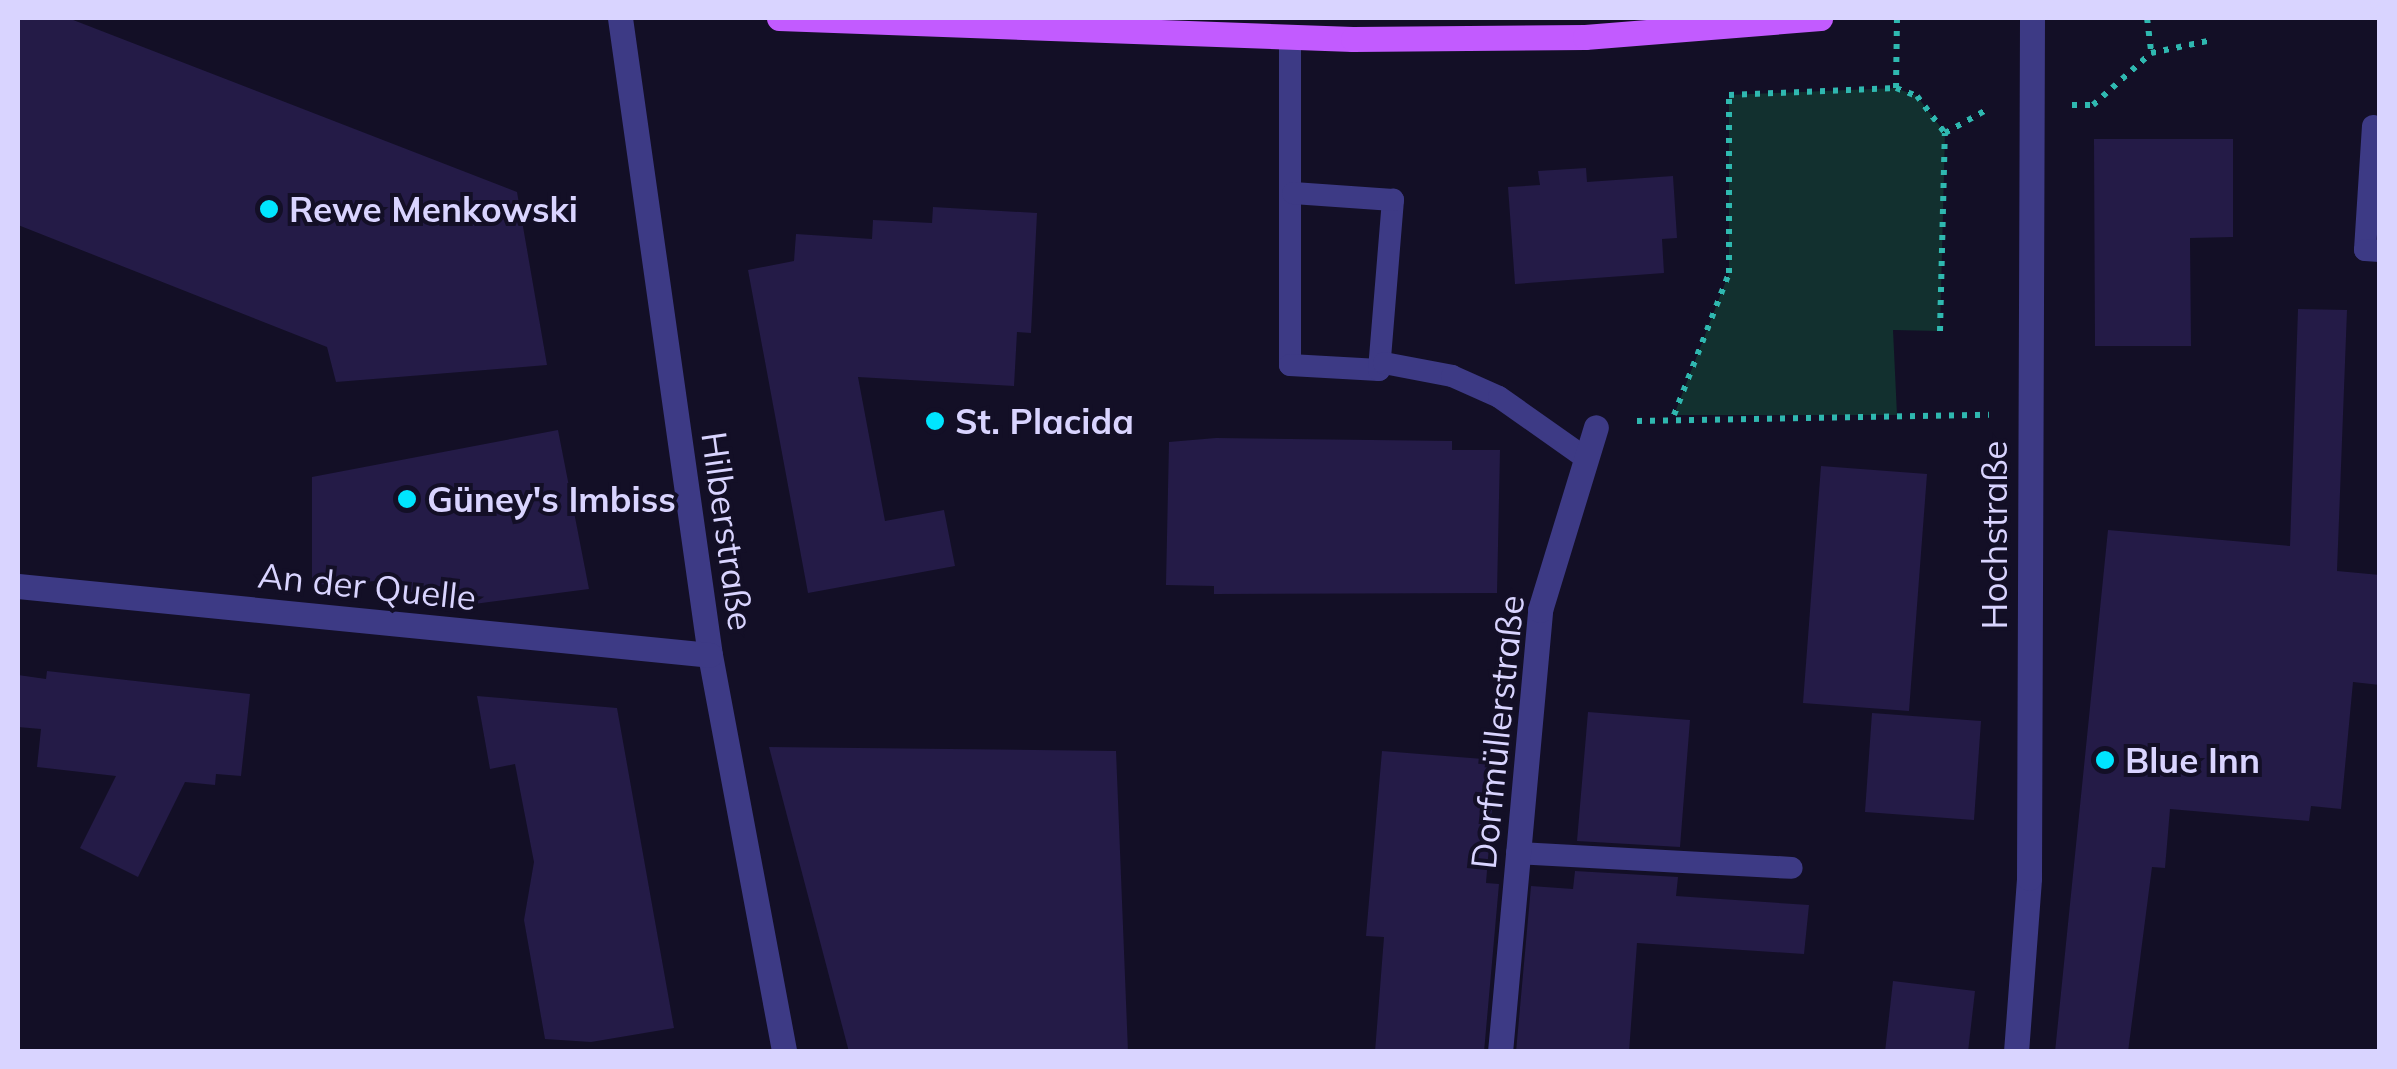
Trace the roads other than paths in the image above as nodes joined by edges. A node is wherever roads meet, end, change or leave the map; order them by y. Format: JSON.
{"nodes":[{"id":1,"x":620,"y":18,"type":"edge"},
{"id":2,"x":778,"y":18,"type":"edge"},
{"id":3,"x":1820,"y":18,"type":"edge"},
{"id":4,"x":2032,"y":18,"type":"edge"},
{"id":5,"x":1290,"y":38,"type":"junction"},
{"id":6,"x":2373,"y":126,"type":"dead end"},
{"id":7,"x":1293,"y":193,"type":"junction"},
{"id":8,"x":2380,"y":252,"type":"edge"},
{"id":9,"x":1384,"y":363,"type":"junction"},
{"id":10,"x":1596,"y":427,"type":"dead end"},
{"id":11,"x":1586,"y":460,"type":"junction"},
{"id":12,"x":18,"y":586,"type":"edge"},
{"id":13,"x":710,"y":655,"type":"junction"},
{"id":14,"x":1518,"y":853,"type":"junction"},
{"id":15,"x":1792,"y":868,"type":"dead end"},
{"id":16,"x":784,"y":1052,"type":"edge"},
{"id":17,"x":1500,"y":1052,"type":"edge"},
{"id":18,"x":2016,"y":1052,"type":"edge"}],
"edges":[{"from":1,"to":13,"type":"street","name":"Hilberstraße"},
{"from":2,"to":5,"type":"main road"},
{"from":3,"to":5,"type":"main road"},
{"from":4,"to":18,"type":"street","name":"Hochstraße"},
{"from":5,"to":7,"type":"lane"},
{"from":6,"to":8,"type":"lane"},
{"from":7,"to":9,"type":"lane"},
{"from":7,"to":9,"type":"lane"},
{"from":9,"to":11,"type":"lane"},
{"from":10,"to":11,"type":"street","name":"Dorfmüllerstraße"},
{"from":11,"to":14,"type":"street","name":"Dorfmüllerstraße"},
{"from":12,"to":13,"type":"street","name":"An der Quelle"},
{"from":13,"to":16,"type":"street","name":"Hilberstraße"},
{"from":14,"to":15,"type":"lane"},
{"from":14,"to":17,"type":"street","name":"Dorfmüllerstraße"}]}
